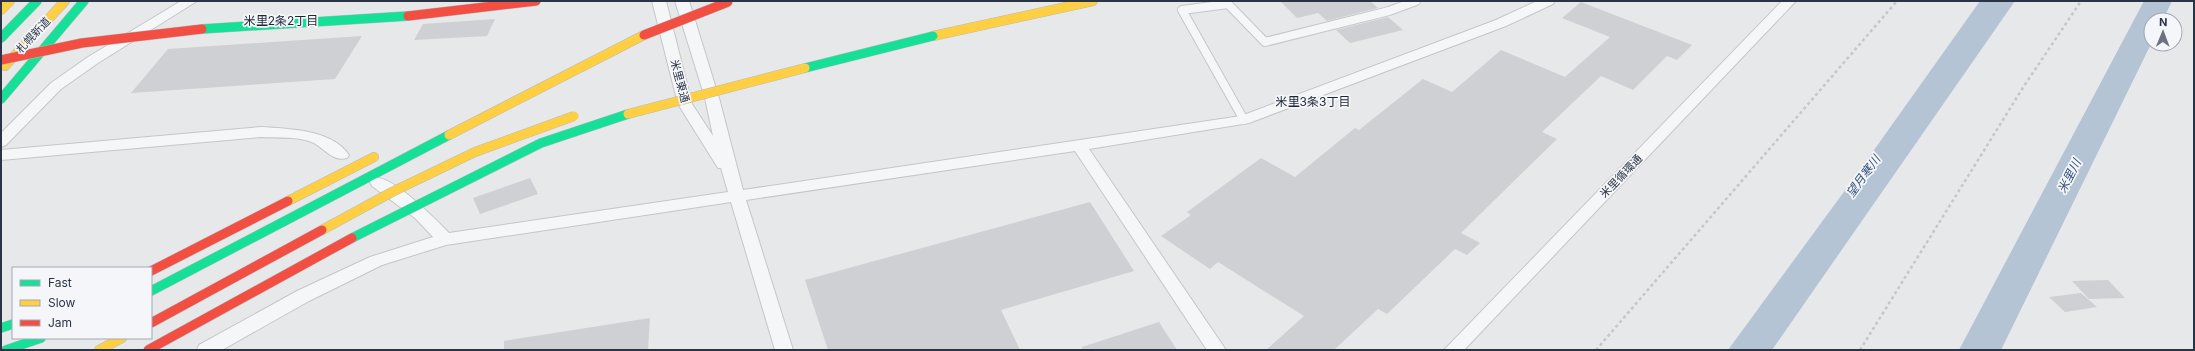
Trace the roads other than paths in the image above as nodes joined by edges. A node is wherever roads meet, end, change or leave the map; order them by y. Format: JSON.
{"nodes":[{"id":1,"x":10,"y":1,"type":"edge"},
{"id":2,"x":37,"y":1,"type":"edge"},
{"id":3,"x":65,"y":1,"type":"edge"},
{"id":4,"x":84,"y":1,"type":"edge"},
{"id":5,"x":190,"y":1,"type":"edge"},
{"id":6,"x":536,"y":1,"type":"edge"},
{"id":7,"x":659,"y":1,"type":"edge"},
{"id":8,"x":682,"y":1,"type":"edge"},
{"id":9,"x":693,"y":1,"type":"edge"},
{"id":10,"x":729,"y":1,"type":"edge"},
{"id":11,"x":1093,"y":1,"type":"edge"},
{"id":12,"x":1416,"y":1,"type":"edge"},
{"id":13,"x":1548,"y":1,"type":"edge"},
{"id":14,"x":1789,"y":1,"type":"edge"},
{"id":15,"x":1,"y":10,"type":"edge"},
{"id":16,"x":652,"y":18,"type":"dead end"},
{"id":17,"x":1,"y":38,"type":"edge"},
{"id":18,"x":909,"y":41,"type":"junction"},
{"id":19,"x":1,"y":60,"type":"edge"},
{"id":20,"x":1,"y":70,"type":"edge"},
{"id":21,"x":753,"y":72,"type":"dead end"},
{"id":22,"x":714,"y":80,"type":"dead end"},
{"id":23,"x":668,"y":91,"type":"dead end"},
{"id":24,"x":1,"y":99,"type":"edge"},
{"id":25,"x":585,"y":112,"type":"dead end"},
{"id":26,"x":1244,"y":120,"type":"junction"},
{"id":27,"x":1,"y":142,"type":"edge"},
{"id":28,"x":1078,"y":145,"type":"junction"},
{"id":29,"x":1,"y":155,"type":"edge"},
{"id":30,"x":342,"y":155,"type":"dead end"},
{"id":31,"x":380,"y":155,"type":"dead end"},
{"id":32,"x":730,"y":173,"type":"junction"},
{"id":33,"x":378,"y":182,"type":"dead end"},
{"id":34,"x":738,"y":195,"type":"junction"},
{"id":35,"x":445,"y":238,"type":"junction"},
{"id":36,"x":152,"y":270,"type":"edge"},
{"id":37,"x":152,"y":290,"type":"edge"},
{"id":38,"x":152,"y":322,"type":"edge"},
{"id":39,"x":12,"y":324,"type":"edge"},
{"id":40,"x":1,"y":328,"type":"edge"},
{"id":41,"x":38,"y":339,"type":"edge"},
{"id":42,"x":120,"y":339,"type":"edge"},
{"id":43,"x":6,"y":350,"type":"edge"},
{"id":44,"x":99,"y":350,"type":"edge"},
{"id":45,"x":148,"y":350,"type":"edge"},
{"id":46,"x":206,"y":350,"type":"edge"},
{"id":47,"x":784,"y":350,"type":"edge"},
{"id":48,"x":1217,"y":350,"type":"edge"},
{"id":49,"x":1453,"y":350,"type":"edge"}],
"edges":[{"from":1,"to":15,"type":"highway"},
{"from":2,"to":17,"type":"highway"},
{"from":3,"to":20,"type":"highway","name":"札幌新道","bridge":true},
{"from":4,"to":24,"type":"highway"},
{"from":5,"to":27,"type":"street"},
{"from":6,"to":19,"type":"highway","bridge":true},
{"from":7,"to":32,"type":"street","name":"米里東通"},
{"from":8,"to":32,"type":"street","name":"米里東通"},
{"from":9,"to":16,"type":"highway"},
{"from":10,"to":37,"type":"highway","bridge":true},
{"from":11,"to":18,"type":"highway","bridge":true},
{"from":12,"to":26,"type":"lane"},
{"from":13,"to":26,"type":"street"},
{"from":14,"to":49,"type":"street","name":"米里循環通"},
{"from":18,"to":21,"type":"highway","bridge":true},
{"from":18,"to":45,"type":"highway","bridge":true},
{"from":22,"to":23,"type":"highway"},
{"from":25,"to":38,"type":"highway","bridge":true},
{"from":26,"to":28,"type":"street"},
{"from":28,"to":34,"type":"street"},
{"from":28,"to":48,"type":"street"},
{"from":29,"to":30,"type":"street"},
{"from":31,"to":36,"type":"highway"},
{"from":32,"to":34,"type":"street","name":"米里東通"},
{"from":33,"to":35,"type":"street"},
{"from":34,"to":35,"type":"street"},
{"from":34,"to":47,"type":"street","name":"米里東通"},
{"from":35,"to":46,"type":"street"},
{"from":39,"to":40,"type":"highway"},
{"from":41,"to":43,"type":"highway"},
{"from":42,"to":44,"type":"highway"}]}
